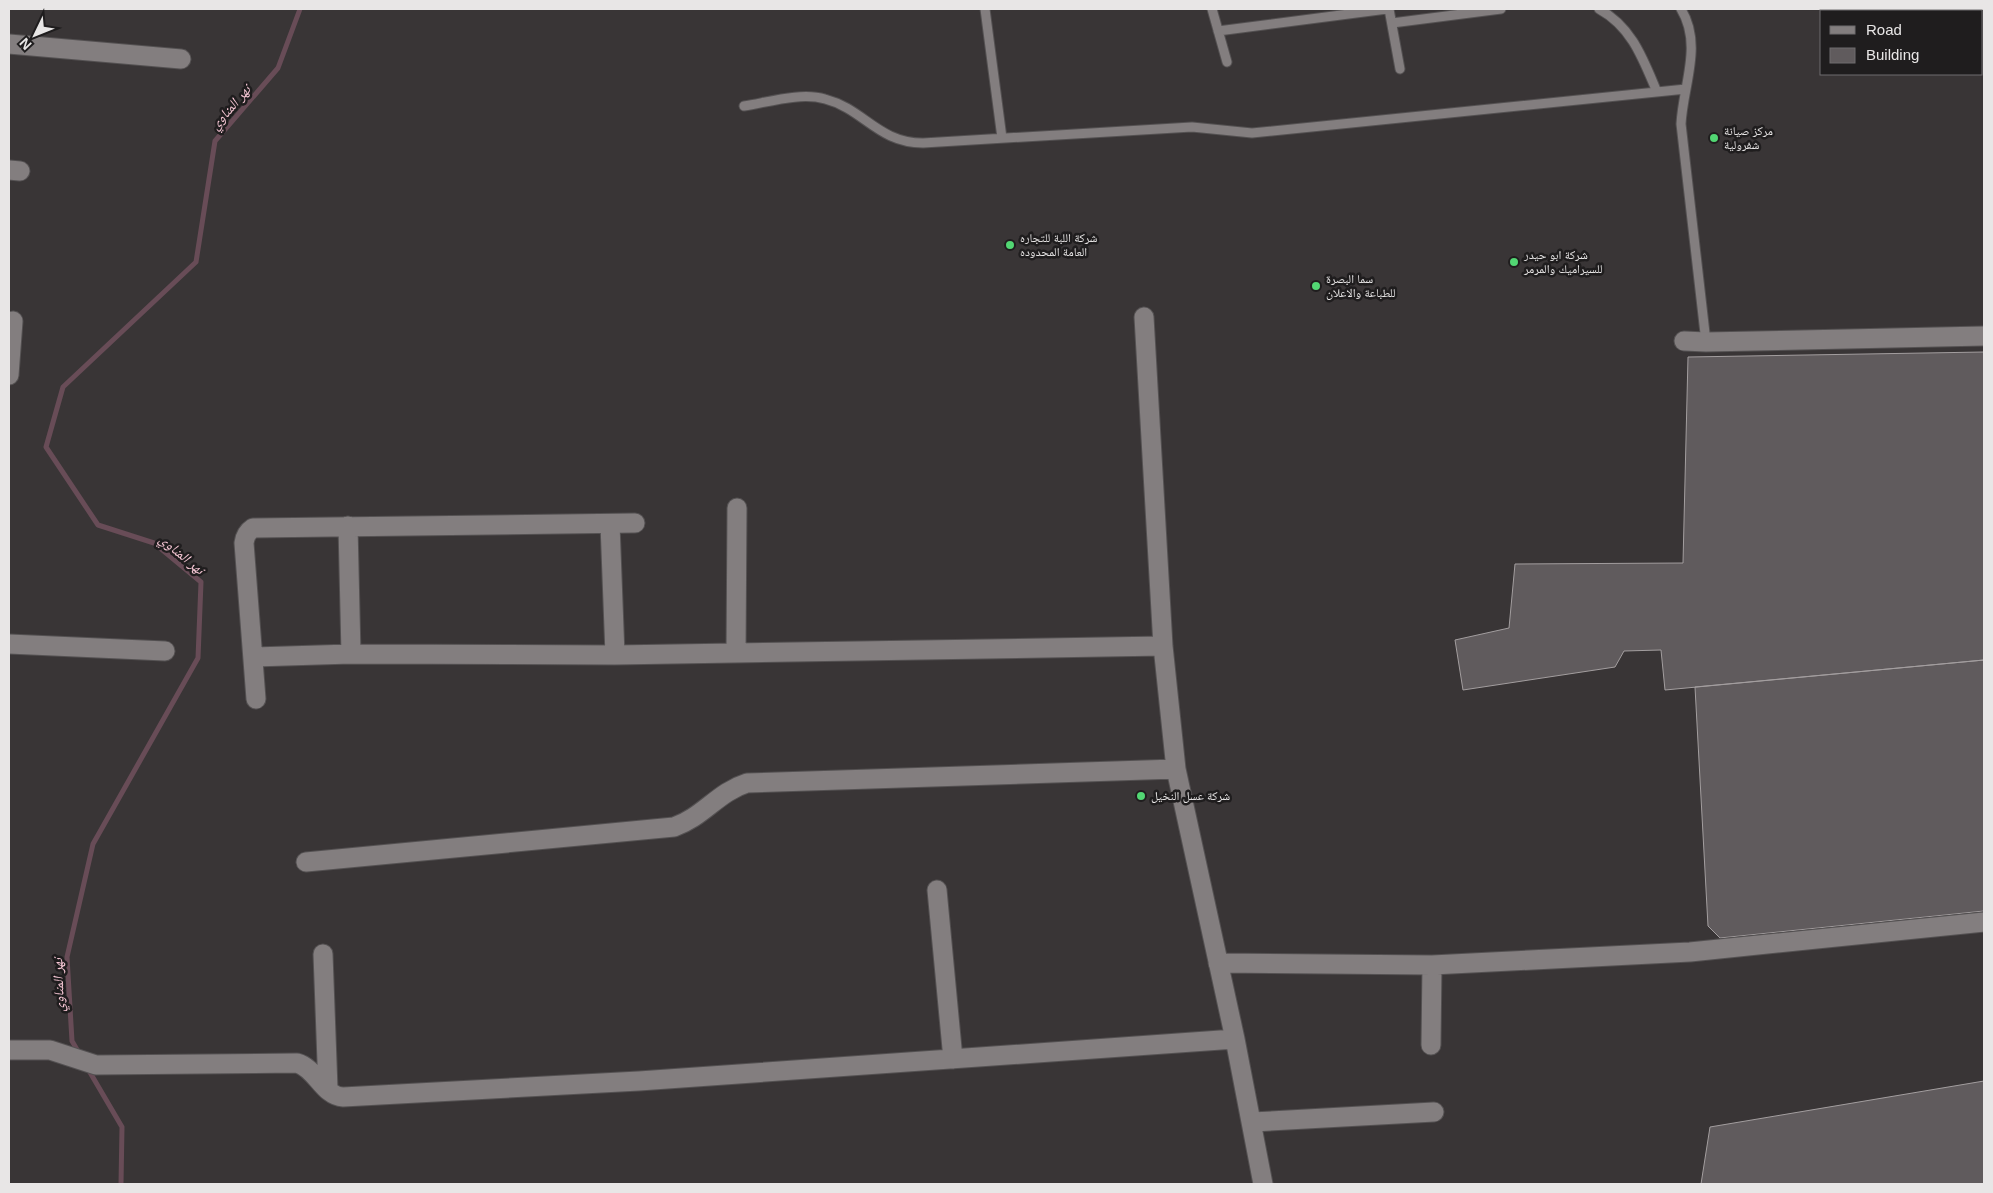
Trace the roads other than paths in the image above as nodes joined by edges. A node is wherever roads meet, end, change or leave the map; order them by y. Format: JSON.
{"nodes":[{"id":1,"x":985,"y":9,"type":"edge"},
{"id":2,"x":1212,"y":9,"type":"edge"},
{"id":3,"x":1388,"y":9,"type":"edge"},
{"id":4,"x":1501,"y":9,"type":"edge"},
{"id":5,"x":1599,"y":9,"type":"edge"},
{"id":6,"x":1681,"y":9,"type":"edge"},
{"id":7,"x":1392,"y":23,"type":"junction"},
{"id":8,"x":1218,"y":31,"type":"junction"},
{"id":9,"x":9,"y":44,"type":"edge"},
{"id":10,"x":181,"y":59,"type":"dead end"},
{"id":11,"x":1227,"y":62,"type":"dead end"},
{"id":12,"x":1400,"y":69,"type":"dead end"},
{"id":13,"x":1686,"y":89,"type":"junction"},
{"id":14,"x":1657,"y":92,"type":"junction"},
{"id":15,"x":744,"y":106,"type":"dead end"},
{"id":16,"x":1002,"y":138,"type":"junction"},
{"id":17,"x":1144,"y":318,"type":"dead end"},
{"id":18,"x":13,"y":320,"type":"dead end"},
{"id":19,"x":1984,"y":336,"type":"edge"},
{"id":20,"x":1684,"y":341,"type":"dead end"},
{"id":21,"x":1706,"y":342,"type":"junction"},
{"id":22,"x":9,"y":375,"type":"edge"},
{"id":23,"x":737,"y":508,"type":"dead end"},
{"id":24,"x":635,"y":523,"type":"dead end"},
{"id":25,"x":610,"y":524,"type":"junction"},
{"id":26,"x":348,"y":526,"type":"junction"},
{"id":27,"x":9,"y":644,"type":"edge"},
{"id":28,"x":1163,"y":646,"type":"junction"},
{"id":29,"x":165,"y":650,"type":"dead end"},
{"id":30,"x":736,"y":653,"type":"junction"},
{"id":31,"x":351,"y":654,"type":"junction"},
{"id":32,"x":615,"y":655,"type":"junction"},
{"id":33,"x":253,"y":657,"type":"junction"},
{"id":34,"x":256,"y":699,"type":"dead end"},
{"id":35,"x":1176,"y":769,"type":"junction"},
{"id":36,"x":306,"y":862,"type":"dead end"},
{"id":37,"x":937,"y":890,"type":"dead end"},
{"id":38,"x":1984,"y":922,"type":"edge"},
{"id":39,"x":323,"y":954,"type":"dead end"},
{"id":40,"x":1218,"y":963,"type":"junction"},
{"id":41,"x":1432,"y":965,"type":"junction"},
{"id":42,"x":1235,"y":1039,"type":"junction"},
{"id":43,"x":1430,"y":1045,"type":"dead end"},
{"id":44,"x":9,"y":1050,"type":"edge"},
{"id":45,"x":953,"y":1059,"type":"junction"},
{"id":46,"x":328,"y":1089,"type":"junction"},
{"id":47,"x":1434,"y":1112,"type":"dead end"},
{"id":48,"x":1252,"y":1122,"type":"junction"},
{"id":49,"x":1263,"y":1184,"type":"edge"}],
"edges":[{"from":1,"to":16,"type":"lane"},
{"from":2,"to":8,"type":"lane"},
{"from":3,"to":7,"type":"lane"},
{"from":3,"to":8,"type":"lane"},
{"from":4,"to":7,"type":"lane"},
{"from":5,"to":14,"type":"lane"},
{"from":6,"to":13,"type":"lane"},
{"from":7,"to":12,"type":"lane"},
{"from":8,"to":11,"type":"lane"},
{"from":9,"to":10,"type":"street"},
{"from":13,"to":14,"type":"lane"},
{"from":13,"to":21,"type":"lane"},
{"from":14,"to":16,"type":"lane"},
{"from":15,"to":16,"type":"lane"},
{"from":17,"to":28,"type":"street"},
{"from":18,"to":22,"type":"street"},
{"from":19,"to":21,"type":"street"},
{"from":20,"to":21,"type":"street"},
{"from":23,"to":30,"type":"street"},
{"from":24,"to":25,"type":"street"},
{"from":25,"to":26,"type":"street"},
{"from":25,"to":32,"type":"street"},
{"from":26,"to":31,"type":"street"},
{"from":26,"to":33,"type":"street"},
{"from":27,"to":29,"type":"street"},
{"from":28,"to":30,"type":"street"},
{"from":28,"to":35,"type":"street"},
{"from":30,"to":32,"type":"street"},
{"from":31,"to":32,"type":"street"},
{"from":31,"to":33,"type":"street"},
{"from":33,"to":34,"type":"street"},
{"from":35,"to":36,"type":"street"},
{"from":35,"to":40,"type":"street"},
{"from":37,"to":45,"type":"street"},
{"from":38,"to":41,"type":"street"},
{"from":39,"to":46,"type":"street"},
{"from":40,"to":41,"type":"street"},
{"from":40,"to":42,"type":"street"},
{"from":41,"to":43,"type":"street"},
{"from":42,"to":45,"type":"street"},
{"from":42,"to":48,"type":"street"},
{"from":44,"to":46,"type":"street"},
{"from":45,"to":46,"type":"street"},
{"from":47,"to":48,"type":"street"},
{"from":48,"to":49,"type":"street"}]}
